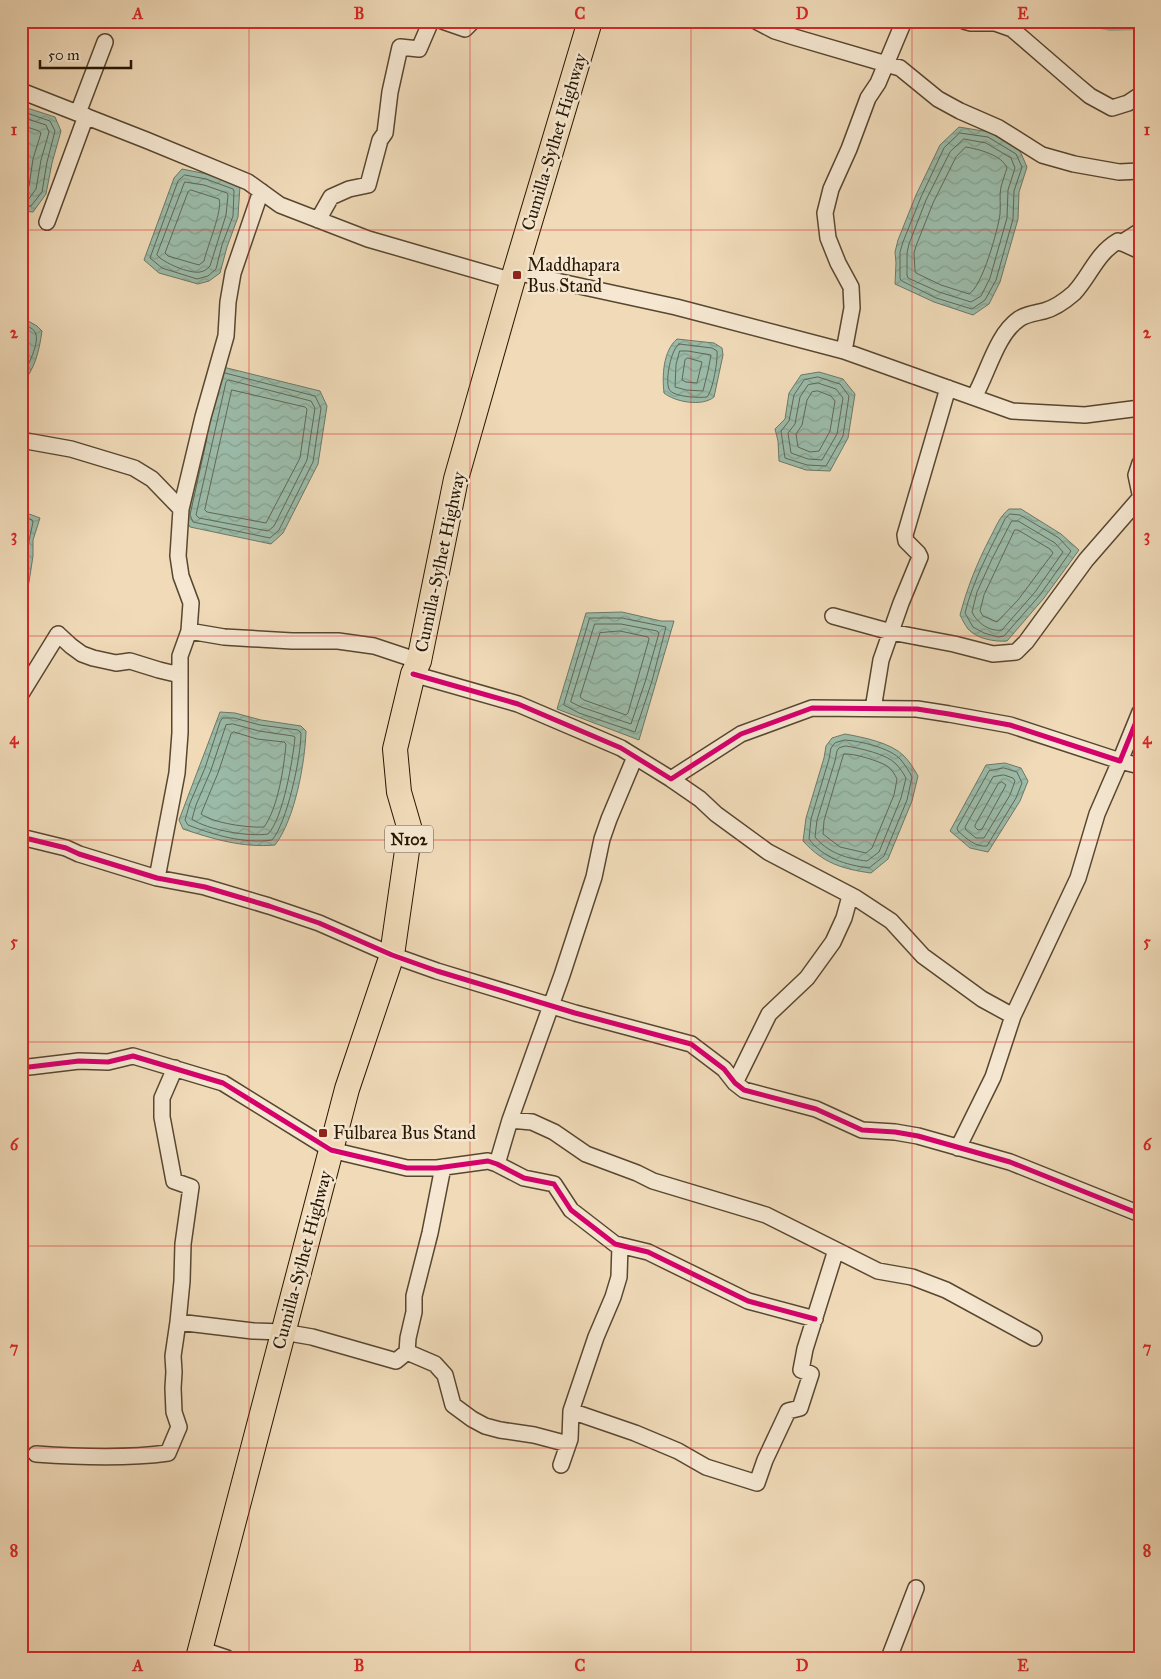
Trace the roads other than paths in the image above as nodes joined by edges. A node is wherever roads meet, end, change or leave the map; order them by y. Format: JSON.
{"nodes":[{"id":1,"x":431,"y":21,"type":"edge"},
{"id":2,"x":442,"y":21,"type":"edge"},
{"id":3,"x":473,"y":21,"type":"edge"},
{"id":4,"x":590,"y":21,"type":"edge"},
{"id":5,"x":756,"y":21,"type":"edge"},
{"id":6,"x":904,"y":21,"type":"edge"},
{"id":7,"x":964,"y":21,"type":"edge"},
{"id":8,"x":105,"y":42,"type":"dead end"},
{"id":9,"x":886,"y":63,"type":"junction"},
{"id":10,"x":21,"y":91,"type":"edge"},
{"id":11,"x":1140,"y":95,"type":"edge"},
{"id":12,"x":82,"y":115,"type":"junction"},
{"id":13,"x":1140,"y":171,"type":"edge"},
{"id":14,"x":261,"y":191,"type":"junction"},
{"id":15,"x":318,"y":220,"type":"junction"},
{"id":16,"x":47,"y":222,"type":"dead end"},
{"id":17,"x":1140,"y":231,"type":"edge"},
{"id":18,"x":1121,"y":243,"type":"junction"},
{"id":19,"x":1140,"y":251,"type":"edge"},
{"id":20,"x":514,"y":276,"type":"junction"},
{"id":21,"x":844,"y":351,"type":"junction"},
{"id":22,"x":948,"y":388,"type":"junction"},
{"id":23,"x":974,"y":397,"type":"junction"},
{"id":24,"x":1140,"y":408,"type":"edge"},
{"id":25,"x":21,"y":440,"type":"edge"},
{"id":26,"x":1140,"y":464,"type":"edge"},
{"id":27,"x":1140,"y":494,"type":"edge"},
{"id":28,"x":1140,"y":498,"type":"edge"},
{"id":29,"x":181,"y":509,"type":"junction"},
{"id":30,"x":833,"y":616,"type":"dead end"},
{"id":31,"x":189,"y":631,"type":"junction"},
{"id":32,"x":891,"y":632,"type":"junction"},
{"id":33,"x":416,"y":667,"type":"junction"},
{"id":34,"x":180,"y":675,"type":"junction"},
{"id":35,"x":21,"y":694,"type":"edge"},
{"id":36,"x":873,"y":710,"type":"junction"},
{"id":37,"x":1140,"y":712,"type":"edge"},
{"id":38,"x":635,"y":756,"type":"junction"},
{"id":39,"x":1120,"y":761,"type":"junction"},
{"id":40,"x":1140,"y":766,"type":"edge"},
{"id":41,"x":671,"y":779,"type":"junction"},
{"id":42,"x":21,"y":838,"type":"edge"},
{"id":43,"x":157,"y":878,"type":"junction"},
{"id":44,"x":850,"y":896,"type":"junction"},
{"id":45,"x":392,"y":955,"type":"junction"},
{"id":46,"x":551,"y":1006,"type":"junction"},
{"id":47,"x":1013,"y":1016,"type":"junction"},
{"id":48,"x":21,"y":1066,"type":"edge"},
{"id":49,"x":175,"y":1068,"type":"junction"},
{"id":50,"x":735,"y":1083,"type":"junction"},
{"id":51,"x":510,"y":1120,"type":"junction"},
{"id":52,"x":958,"y":1148,"type":"junction"},
{"id":53,"x":331,"y":1150,"type":"junction"},
{"id":54,"x":498,"y":1164,"type":"junction"},
{"id":55,"x":443,"y":1167,"type":"junction"},
{"id":56,"x":1140,"y":1214,"type":"edge"},
{"id":57,"x":620,"y":1245,"type":"junction"},
{"id":58,"x":836,"y":1250,"type":"junction"},
{"id":59,"x":815,"y":1319,"type":"junction"},
{"id":60,"x":178,"y":1322,"type":"junction"},
{"id":61,"x":283,"y":1332,"type":"junction"},
{"id":62,"x":1034,"y":1338,"type":"dead end"},
{"id":63,"x":407,"y":1352,"type":"junction"},
{"id":64,"x":571,"y":1412,"type":"junction"},
{"id":65,"x":568,"y":1444,"type":"junction"},
{"id":66,"x":36,"y":1454,"type":"dead end"},
{"id":67,"x":561,"y":1465,"type":"dead end"},
{"id":68,"x":916,"y":1588,"type":"dead end"},
{"id":69,"x":199,"y":1653,"type":"edge"},
{"id":70,"x":227,"y":1658,"type":"edge"},
{"id":71,"x":889,"y":1658,"type":"edge"}],
"edges":[{"from":1,"to":15,"type":"street"},
{"from":2,"to":3,"type":"street"},
{"from":4,"to":20,"type":"highway","name":"Cumilla-Sylhet Highway","number":"N102"},
{"from":5,"to":9,"type":"street"},
{"from":6,"to":9,"type":"street"},
{"from":7,"to":11,"type":"street"},
{"from":8,"to":12,"type":"street"},
{"from":9,"to":13,"type":"street"},
{"from":9,"to":21,"type":"street"},
{"from":10,"to":12,"type":"street"},
{"from":12,"to":14,"type":"street"},
{"from":12,"to":16,"type":"street"},
{"from":14,"to":15,"type":"street"},
{"from":14,"to":29,"type":"street"},
{"from":15,"to":20,"type":"street"},
{"from":17,"to":18,"type":"street"},
{"from":18,"to":19,"type":"street"},
{"from":18,"to":23,"type":"street"},
{"from":20,"to":21,"type":"street"},
{"from":20,"to":33,"type":"highway","name":"Cumilla-Sylhet Highway","number":"N102"},
{"from":21,"to":22,"type":"street"},
{"from":22,"to":23,"type":"street"},
{"from":22,"to":32,"type":"street"},
{"from":23,"to":24,"type":"street"},
{"from":25,"to":29,"type":"street"},
{"from":26,"to":27,"type":"street"},
{"from":28,"to":32,"type":"street"},
{"from":29,"to":31,"type":"street"},
{"from":30,"to":32,"type":"street"},
{"from":31,"to":33,"type":"street"},
{"from":31,"to":34,"type":"street"},
{"from":32,"to":36,"type":"street"},
{"from":33,"to":38,"type":"street"},
{"from":33,"to":45,"type":"highway","name":"Cumilla-Sylhet Highway","number":"N102"},
{"from":34,"to":35,"type":"street"},
{"from":34,"to":43,"type":"street"},
{"from":36,"to":39,"type":"street"},
{"from":36,"to":41,"type":"street"},
{"from":37,"to":39,"type":"street"},
{"from":38,"to":41,"type":"street"},
{"from":38,"to":46,"type":"street"},
{"from":39,"to":40,"type":"street"},
{"from":39,"to":47,"type":"street"},
{"from":41,"to":44,"type":"street"},
{"from":42,"to":43,"type":"street"},
{"from":43,"to":45,"type":"street"},
{"from":44,"to":47,"type":"street"},
{"from":44,"to":50,"type":"street"},
{"from":45,"to":46,"type":"street"},
{"from":45,"to":53,"type":"highway","name":"Cumilla-Sylhet Highway","number":"N102"},
{"from":46,"to":50,"type":"street"},
{"from":46,"to":51,"type":"street"},
{"from":47,"to":52,"type":"street"},
{"from":48,"to":49,"type":"street"},
{"from":49,"to":53,"type":"street"},
{"from":49,"to":60,"type":"street"},
{"from":50,"to":52,"type":"street"},
{"from":51,"to":54,"type":"street"},
{"from":51,"to":58,"type":"street"},
{"from":52,"to":56,"type":"street"},
{"from":53,"to":55,"type":"street"},
{"from":53,"to":61,"type":"highway","name":"Cumilla-Sylhet Highway","number":"N102"},
{"from":54,"to":55,"type":"street"},
{"from":54,"to":57,"type":"street"},
{"from":55,"to":63,"type":"street"},
{"from":57,"to":59,"type":"street"},
{"from":57,"to":64,"type":"street"},
{"from":58,"to":59,"type":"street"},
{"from":58,"to":62,"type":"street"},
{"from":59,"to":64,"type":"street"},
{"from":60,"to":61,"type":"street"},
{"from":60,"to":66,"type":"street"},
{"from":61,"to":63,"type":"street"},
{"from":61,"to":69,"type":"highway","name":"Cumilla-Sylhet Highway","number":"N102"},
{"from":63,"to":65,"type":"street"},
{"from":64,"to":65,"type":"street"},
{"from":65,"to":67,"type":"street"},
{"from":68,"to":71,"type":"street"},
{"from":69,"to":70,"type":"street"}]}
